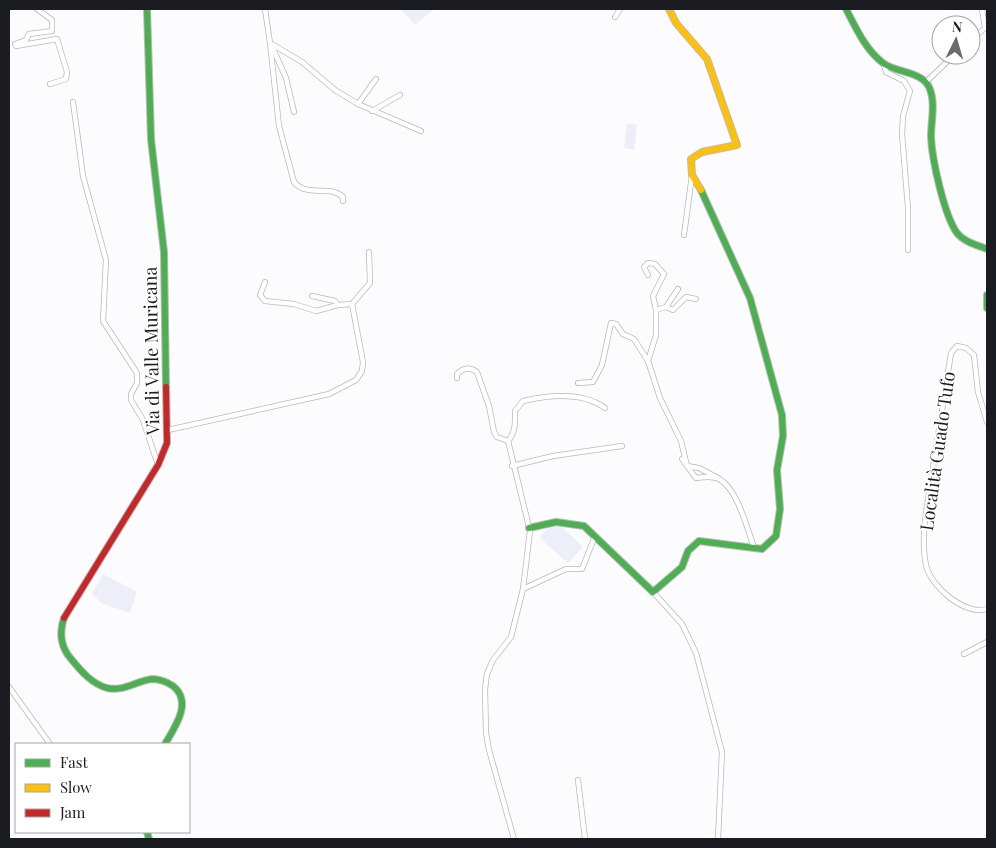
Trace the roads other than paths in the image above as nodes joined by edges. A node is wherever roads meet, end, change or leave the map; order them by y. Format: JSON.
{"nodes":[{"id":1,"x":36,"y":9,"type":"edge"},
{"id":2,"x":147,"y":9,"type":"edge"},
{"id":3,"x":265,"y":9,"type":"edge"},
{"id":4,"x":620,"y":9,"type":"edge"},
{"id":5,"x":669,"y":9,"type":"edge"},
{"id":6,"x":846,"y":9,"type":"edge"},
{"id":7,"x":982,"y":9,"type":"edge"},
{"id":8,"x":615,"y":17,"type":"dead end"},
{"id":9,"x":981,"y":31,"type":"edge"},
{"id":10,"x":270,"y":43,"type":"junction"},
{"id":11,"x":884,"y":64,"type":"junction"},
{"id":12,"x":944,"y":65,"type":"edge"},
{"id":13,"x":376,"y":79,"type":"dead end"},
{"id":14,"x":926,"y":82,"type":"junction"},
{"id":15,"x":50,"y":84,"type":"dead end"},
{"id":16,"x":400,"y":95,"type":"dead end"},
{"id":17,"x":73,"y":102,"type":"dead end"},
{"id":18,"x":358,"y":104,"type":"junction"},
{"id":19,"x":372,"y":111,"type":"junction"},
{"id":20,"x":294,"y":112,"type":"dead end"},
{"id":21,"x":421,"y":132,"type":"dead end"},
{"id":22,"x":692,"y":175,"type":"junction"},
{"id":23,"x":343,"y":202,"type":"dead end"},
{"id":24,"x":684,"y":235,"type":"dead end"},
{"id":25,"x":987,"y":249,"type":"edge"},
{"id":26,"x":908,"y":250,"type":"dead end"},
{"id":27,"x":369,"y":252,"type":"dead end"},
{"id":28,"x":648,"y":275,"type":"dead end"},
{"id":29,"x":265,"y":282,"type":"dead end"},
{"id":30,"x":678,"y":289,"type":"dead end"},
{"id":31,"x":987,"y":295,"type":"edge"},
{"id":32,"x":312,"y":296,"type":"dead end"},
{"id":33,"x":696,"y":299,"type":"dead end"},
{"id":34,"x":352,"y":304,"type":"junction"},
{"id":35,"x":338,"y":305,"type":"junction"},
{"id":36,"x":666,"y":307,"type":"junction"},
{"id":37,"x":987,"y":308,"type":"edge"},
{"id":38,"x":656,"y":310,"type":"junction"},
{"id":39,"x":648,"y":361,"type":"junction"},
{"id":40,"x":457,"y":378,"type":"dead end"},
{"id":41,"x":578,"y":383,"type":"dead end"},
{"id":42,"x":605,"y":408,"type":"dead end"},
{"id":43,"x":987,"y":422,"type":"edge"},
{"id":44,"x":168,"y":430,"type":"junction"},
{"id":45,"x":508,"y":441,"type":"junction"},
{"id":46,"x":622,"y":446,"type":"dead end"},
{"id":47,"x":682,"y":459,"type":"dead end"},
{"id":48,"x":158,"y":465,"type":"junction"},
{"id":49,"x":512,"y":466,"type":"junction"},
{"id":50,"x":687,"y":466,"type":"junction"},
{"id":51,"x":718,"y":478,"type":"junction"},
{"id":52,"x":529,"y":528,"type":"junction"},
{"id":53,"x":595,"y":536,"type":"junction"},
{"id":54,"x":754,"y":548,"type":"junction"},
{"id":55,"x":522,"y":589,"type":"junction"},
{"id":56,"x":653,"y":592,"type":"junction"},
{"id":57,"x":987,"y":609,"type":"edge"},
{"id":58,"x":987,"y":642,"type":"edge"},
{"id":59,"x":964,"y":654,"type":"dead end"},
{"id":60,"x":9,"y":687,"type":"edge"},
{"id":61,"x":49,"y":743,"type":"edge"},
{"id":62,"x":166,"y":743,"type":"edge"},
{"id":63,"x":578,"y":780,"type":"dead end"},
{"id":64,"x":514,"y":839,"type":"edge"},
{"id":65,"x":585,"y":839,"type":"edge"},
{"id":66,"x":718,"y":839,"type":"edge"}],
"edges":[{"from":1,"to":15,"type":"street"},
{"from":2,"to":44,"type":"street","name":"Via di Valle Muricana"},
{"from":3,"to":10,"type":"street"},
{"from":4,"to":8,"type":"street"},
{"from":5,"to":22,"type":"street"},
{"from":6,"to":11,"type":"street"},
{"from":7,"to":9,"type":"street"},
{"from":10,"to":18,"type":"street"},
{"from":10,"to":20,"type":"street"},
{"from":10,"to":23,"type":"street"},
{"from":11,"to":14,"type":"street"},
{"from":11,"to":26,"type":"street"},
{"from":12,"to":14,"type":"street"},
{"from":13,"to":18,"type":"street"},
{"from":14,"to":25,"type":"street"},
{"from":16,"to":19,"type":"street"},
{"from":17,"to":48,"type":"street"},
{"from":18,"to":19,"type":"street"},
{"from":19,"to":21,"type":"street"},
{"from":22,"to":24,"type":"street"},
{"from":22,"to":54,"type":"street"},
{"from":27,"to":34,"type":"street"},
{"from":28,"to":38,"type":"street"},
{"from":29,"to":35,"type":"street"},
{"from":30,"to":36,"type":"street"},
{"from":31,"to":37,"type":"street"},
{"from":32,"to":35,"type":"street"},
{"from":33,"to":36,"type":"street"},
{"from":34,"to":35,"type":"street"},
{"from":34,"to":44,"type":"street"},
{"from":36,"to":38,"type":"street"},
{"from":38,"to":39,"type":"street"},
{"from":39,"to":41,"type":"street"},
{"from":39,"to":50,"type":"street"},
{"from":40,"to":45,"type":"street"},
{"from":42,"to":45,"type":"street"},
{"from":43,"to":57,"type":"street","name":"Località Guado Tufo"},
{"from":44,"to":48,"type":"street","name":"Via di Valle Muricana"},
{"from":45,"to":49,"type":"street"},
{"from":46,"to":49,"type":"street"},
{"from":47,"to":50,"type":"street"},
{"from":48,"to":62,"type":"street","name":"Via di Valle Muricana"},
{"from":49,"to":52,"type":"street"},
{"from":50,"to":51,"type":"street"},
{"from":50,"to":51,"type":"street"},
{"from":51,"to":54,"type":"street"},
{"from":52,"to":53,"type":"street"},
{"from":52,"to":55,"type":"street"},
{"from":53,"to":55,"type":"street"},
{"from":53,"to":56,"type":"street"},
{"from":54,"to":56,"type":"street"},
{"from":55,"to":64,"type":"street"},
{"from":56,"to":66,"type":"street"},
{"from":58,"to":59,"type":"street"},
{"from":60,"to":61,"type":"street"},
{"from":63,"to":65,"type":"street"}]}
